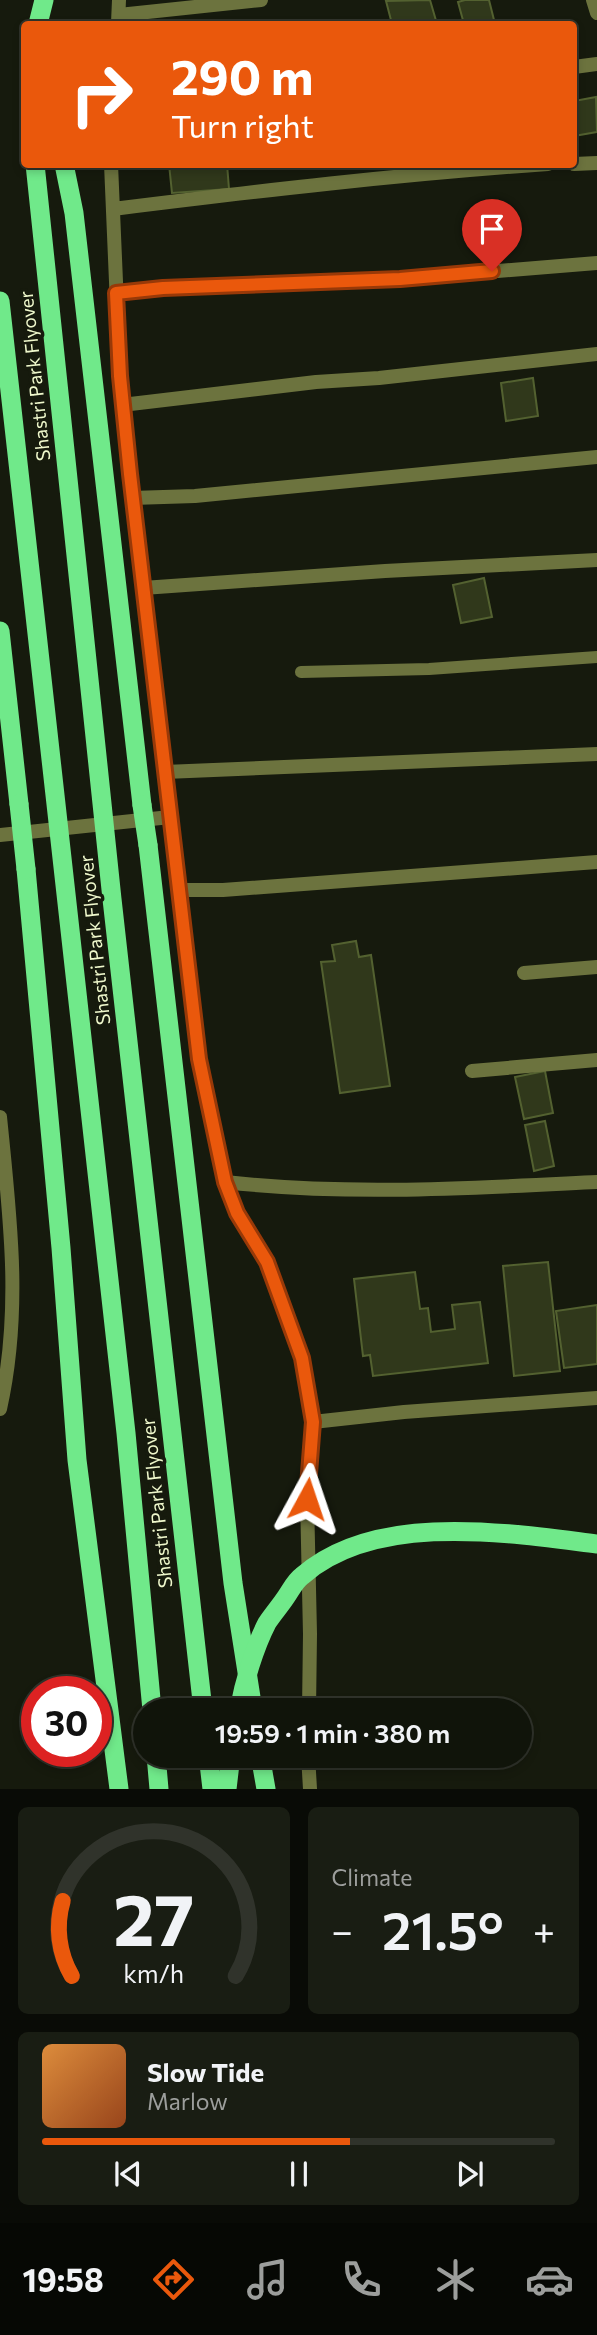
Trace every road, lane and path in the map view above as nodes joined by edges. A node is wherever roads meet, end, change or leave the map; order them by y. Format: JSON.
{"nodes":[{"id":1,"x":41,"y":0,"type":"edge"},
{"id":2,"x":119,"y":0,"type":"edge"},
{"id":3,"x":261,"y":0,"type":"edge"},
{"id":4,"x":593,"y":0,"type":"edge"},
{"id":5,"x":597,"y":13,"type":"edge"},
{"id":6,"x":119,"y":20,"type":"edge"},
{"id":7,"x":38,"y":21,"type":"edge"},
{"id":8,"x":597,"y":64,"type":"edge"},
{"id":9,"x":577,"y":67,"type":"edge"},
{"id":10,"x":597,"y":163,"type":"edge"},
{"id":11,"x":577,"y":164,"type":"edge"},
{"id":12,"x":34,"y":168,"type":"edge"},
{"id":13,"x":65,"y":168,"type":"edge"},
{"id":14,"x":111,"y":168,"type":"edge"},
{"id":15,"x":488,"y":168,"type":"edge"},
{"id":16,"x":113,"y":209,"type":"junction"},
{"id":17,"x":597,"y":263,"type":"edge"},
{"id":18,"x":116,"y":293,"type":"junction"},
{"id":19,"x":0,"y":300,"type":"edge"},
{"id":20,"x":597,"y":354,"type":"edge"},
{"id":21,"x":122,"y":405,"type":"junction"},
{"id":22,"x":597,"y":457,"type":"edge"},
{"id":23,"x":132,"y":498,"type":"junction"},
{"id":24,"x":597,"y":560,"type":"edge"},
{"id":25,"x":143,"y":588,"type":"junction"},
{"id":26,"x":0,"y":631,"type":"edge"},
{"id":27,"x":597,"y":657,"type":"edge"},
{"id":28,"x":301,"y":672,"type":"dead end"},
{"id":29,"x":597,"y":754,"type":"edge"},
{"id":30,"x":166,"y":772,"type":"junction"},
{"id":31,"x":170,"y":817,"type":"junction"},
{"id":32,"x":0,"y":835,"type":"edge"},
{"id":33,"x":597,"y":862,"type":"edge"},
{"id":34,"x":180,"y":890,"type":"junction"},
{"id":35,"x":597,"y":967,"type":"edge"},
{"id":36,"x":524,"y":974,"type":"dead end"},
{"id":37,"x":597,"y":1060,"type":"edge"},
{"id":38,"x":472,"y":1071,"type":"dead end"},
{"id":39,"x":0,"y":1117,"type":"edge"},
{"id":40,"x":225,"y":1182,"type":"junction"},
{"id":41,"x":597,"y":1182,"type":"edge"},
{"id":42,"x":597,"y":1398,"type":"edge"},
{"id":43,"x":0,"y":1409,"type":"edge"},
{"id":44,"x":313,"y":1422,"type":"junction"},
{"id":45,"x":597,"y":1544,"type":"edge"},
{"id":46,"x":151,"y":1698,"type":"edge"},
{"id":47,"x":202,"y":1698,"type":"edge"},
{"id":48,"x":242,"y":1698,"type":"edge"},
{"id":49,"x":251,"y":1698,"type":"edge"},
{"id":50,"x":309,"y":1698,"type":"edge"},
{"id":51,"x":157,"y":1768,"type":"edge"},
{"id":52,"x":210,"y":1768,"type":"edge"},
{"id":53,"x":229,"y":1768,"type":"edge"},
{"id":54,"x":262,"y":1768,"type":"edge"},
{"id":55,"x":309,"y":1768,"type":"edge"},
{"id":56,"x":119,"y":1789,"type":"edge"},
{"id":57,"x":159,"y":1789,"type":"edge"},
{"id":58,"x":212,"y":1789,"type":"edge"},
{"id":59,"x":227,"y":1789,"type":"edge"},
{"id":60,"x":266,"y":1789,"type":"edge"},
{"id":61,"x":310,"y":1789,"type":"edge"}],
"edges":[{"from":1,"to":7,"type":"highway"},
{"from":2,"to":6,"type":"street"},
{"from":3,"to":6,"type":"street"},
{"from":4,"to":5,"type":"street"},
{"from":8,"to":9,"type":"street"},
{"from":10,"to":11,"type":"street"},
{"from":12,"to":47,"type":"highway","name":"Shastri Park Flyover","bridge":true},
{"from":13,"to":49,"type":"highway","bridge":true},
{"from":14,"to":16,"type":"street"},
{"from":15,"to":16,"type":"street"},
{"from":16,"to":18,"type":"street"},
{"from":17,"to":18,"type":"street"},
{"from":18,"to":21,"type":"street"},
{"from":19,"to":46,"type":"highway","name":"Shastri Park Flyover","bridge":true},
{"from":20,"to":21,"type":"street"},
{"from":21,"to":23,"type":"street"},
{"from":22,"to":23,"type":"street"},
{"from":23,"to":25,"type":"street"},
{"from":24,"to":25,"type":"street"},
{"from":25,"to":30,"type":"street"},
{"from":26,"to":56,"type":"highway","bridge":true},
{"from":27,"to":28,"type":"lane"},
{"from":29,"to":30,"type":"street"},
{"from":30,"to":31,"type":"street"},
{"from":31,"to":32,"type":"street"},
{"from":31,"to":34,"type":"street"},
{"from":33,"to":34,"type":"street"},
{"from":34,"to":40,"type":"street"},
{"from":35,"to":36,"type":"street"},
{"from":37,"to":38,"type":"street"},
{"from":39,"to":43,"type":"street"},
{"from":40,"to":41,"type":"street"},
{"from":40,"to":44,"type":"street"},
{"from":42,"to":44,"type":"street"},
{"from":44,"to":50,"type":"street"},
{"from":45,"to":48,"type":"highway","bridge":true},
{"from":51,"to":57,"type":"highway"},
{"from":52,"to":58,"type":"highway"},
{"from":53,"to":59,"type":"highway"},
{"from":54,"to":60,"type":"highway"},
{"from":55,"to":61,"type":"street"}]}
